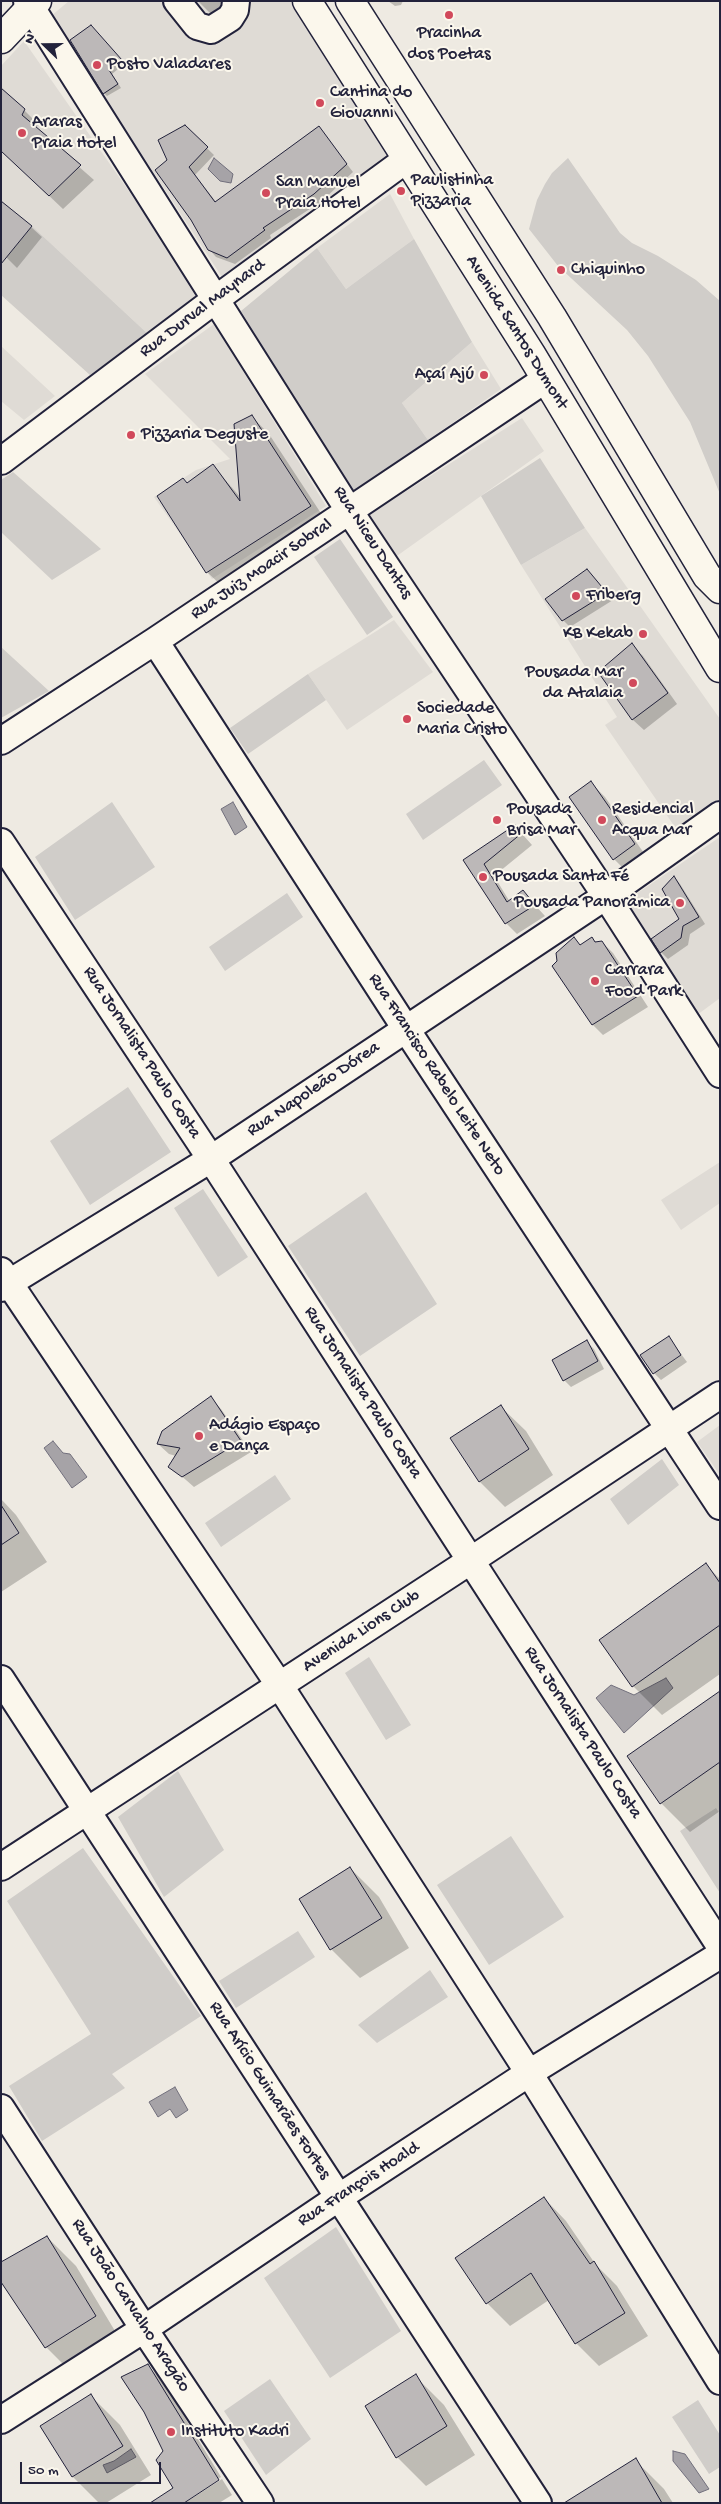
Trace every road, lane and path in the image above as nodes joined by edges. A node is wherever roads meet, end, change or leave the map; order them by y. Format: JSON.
{"nodes":[{"id":1,"x":176,"y":1,"type":"edge"},
{"id":2,"x":236,"y":1,"type":"edge"},
{"id":3,"x":307,"y":1,"type":"edge"},
{"id":4,"x":350,"y":1,"type":"edge"},
{"id":5,"x":32,"y":3,"type":"edge"},
{"id":6,"x":1,"y":39,"type":"edge"},
{"id":7,"x":407,"y":159,"type":"junction"},
{"id":8,"x":216,"y":299,"type":"junction"},
{"id":9,"x":546,"y":379,"type":"junction"},
{"id":10,"x":1,"y":460,"type":"edge"},
{"id":11,"x":350,"y":512,"type":"junction"},
{"id":12,"x":720,"y":589,"type":"edge"},
{"id":13,"x":155,"y":642,"type":"junction"},
{"id":14,"x":720,"y":668,"type":"edge"},
{"id":15,"x":1,"y":741,"type":"edge"},
{"id":16,"x":720,"y":815,"type":"edge"},
{"id":17,"x":1,"y":842,"type":"edge"},
{"id":18,"x":606,"y":896,"type":"junction"},
{"id":19,"x":406,"y":1029,"type":"junction"},
{"id":20,"x":720,"y":1074,"type":"edge"},
{"id":21,"x":211,"y":1159,"type":"junction"},
{"id":22,"x":4,"y":1280,"type":"edge"},
{"id":23,"x":720,"y":1395,"type":"edge"},
{"id":24,"x":668,"y":1430,"type":"junction"},
{"id":25,"x":720,"y":1506,"type":"edge"},
{"id":26,"x":470,"y":1561,"type":"junction"},
{"id":27,"x":1,"y":1678,"type":"edge"},
{"id":28,"x":280,"y":1686,"type":"junction"},
{"id":29,"x":87,"y":1809,"type":"junction"},
{"id":30,"x":1,"y":1867,"type":"edge"},
{"id":31,"x":720,"y":1946,"type":"edge"},
{"id":32,"x":720,"y":1955,"type":"edge"},
{"id":33,"x":529,"y":2073,"type":"junction"},
{"id":34,"x":1,"y":2108,"type":"edge"},
{"id":35,"x":338,"y":2198,"type":"junction"},
{"id":36,"x":144,"y":2329,"type":"junction"},
{"id":37,"x":720,"y":2381,"type":"edge"},
{"id":38,"x":1,"y":2420,"type":"edge"},
{"id":39,"x":260,"y":2503,"type":"edge"},
{"id":40,"x":538,"y":2503,"type":"edge"}],
"edges":[{"from":1,"to":2,"type":"street"},
{"from":3,"to":7,"type":"main road","name":"Avenida Santos Dumont"},
{"from":4,"to":12,"type":"main road"},
{"from":5,"to":6,"type":"main road"},
{"from":5,"to":8,"type":"street","name":"Rua Niceu Dantas"},
{"from":7,"to":8,"type":"street","name":"Rua Durval Maynard"},
{"from":7,"to":9,"type":"main road","name":"Avenida Santos Dumont"},
{"from":8,"to":10,"type":"street","name":"Rua Durval Maynard"},
{"from":8,"to":11,"type":"street","name":"Rua Niceu Dantas"},
{"from":9,"to":11,"type":"street","name":"Rua Juiz Moacir Sobral"},
{"from":9,"to":14,"type":"main road","name":"Avenida Santos Dumont"},
{"from":11,"to":13,"type":"street","name":"Rua Juiz Moacir Sobral"},
{"from":11,"to":18,"type":"street","name":"Rua Niceu Dantas"},
{"from":13,"to":15,"type":"street","name":"Rua Juiz Moacir Sobral"},
{"from":13,"to":19,"type":"street","name":"Rua Francisco Rabelo Leite Neto"},
{"from":16,"to":18,"type":"street","name":"Rua Napoleão Dórea"},
{"from":17,"to":21,"type":"street","name":"Rua Jornalista Paulo Costa"},
{"from":18,"to":19,"type":"street","name":"Rua Napoleão Dórea"},
{"from":18,"to":20,"type":"street","name":"Rua Niceu Dantas"},
{"from":19,"to":21,"type":"street","name":"Rua Napoleão Dórea"},
{"from":19,"to":24,"type":"street","name":"Rua Francisco Rabelo Leite Neto"},
{"from":21,"to":22,"type":"street","name":"Rua Napoleão Dórea"},
{"from":21,"to":26,"type":"street","name":"Rua Jornalista Paulo Costa"},
{"from":22,"to":28,"type":"street"},
{"from":23,"to":24,"type":"street","name":"Avenida Lions Club"},
{"from":24,"to":25,"type":"street","name":"Rua Francisco Rabelo Leite Neto"},
{"from":24,"to":26,"type":"street","name":"Avenida Lions Club"},
{"from":26,"to":28,"type":"street","name":"Avenida Lions Club"},
{"from":26,"to":31,"type":"street","name":"Rua Jornalista Paulo Costa"},
{"from":27,"to":29,"type":"street","name":"Rua Arício Guimarães Fortes"},
{"from":28,"to":29,"type":"street","name":"Avenida Lions Club"},
{"from":28,"to":33,"type":"street"},
{"from":29,"to":30,"type":"street","name":"Avenida Lions Club"},
{"from":29,"to":35,"type":"street","name":"Rua Arício Guimarães Fortes"},
{"from":32,"to":33,"type":"street","name":"Rua François Hoald"},
{"from":33,"to":35,"type":"street","name":"Rua François Hoald"},
{"from":33,"to":37,"type":"street"},
{"from":34,"to":36,"type":"street","name":"Rua João Carvalho Aragão"},
{"from":35,"to":36,"type":"street","name":"Rua François Hoald"},
{"from":35,"to":40,"type":"street","name":"Rua Arício Guimarães Fortes"},
{"from":36,"to":38,"type":"street","name":"Rua François Hoald"},
{"from":36,"to":39,"type":"street","name":"Rua João Carvalho Aragão"}]}
